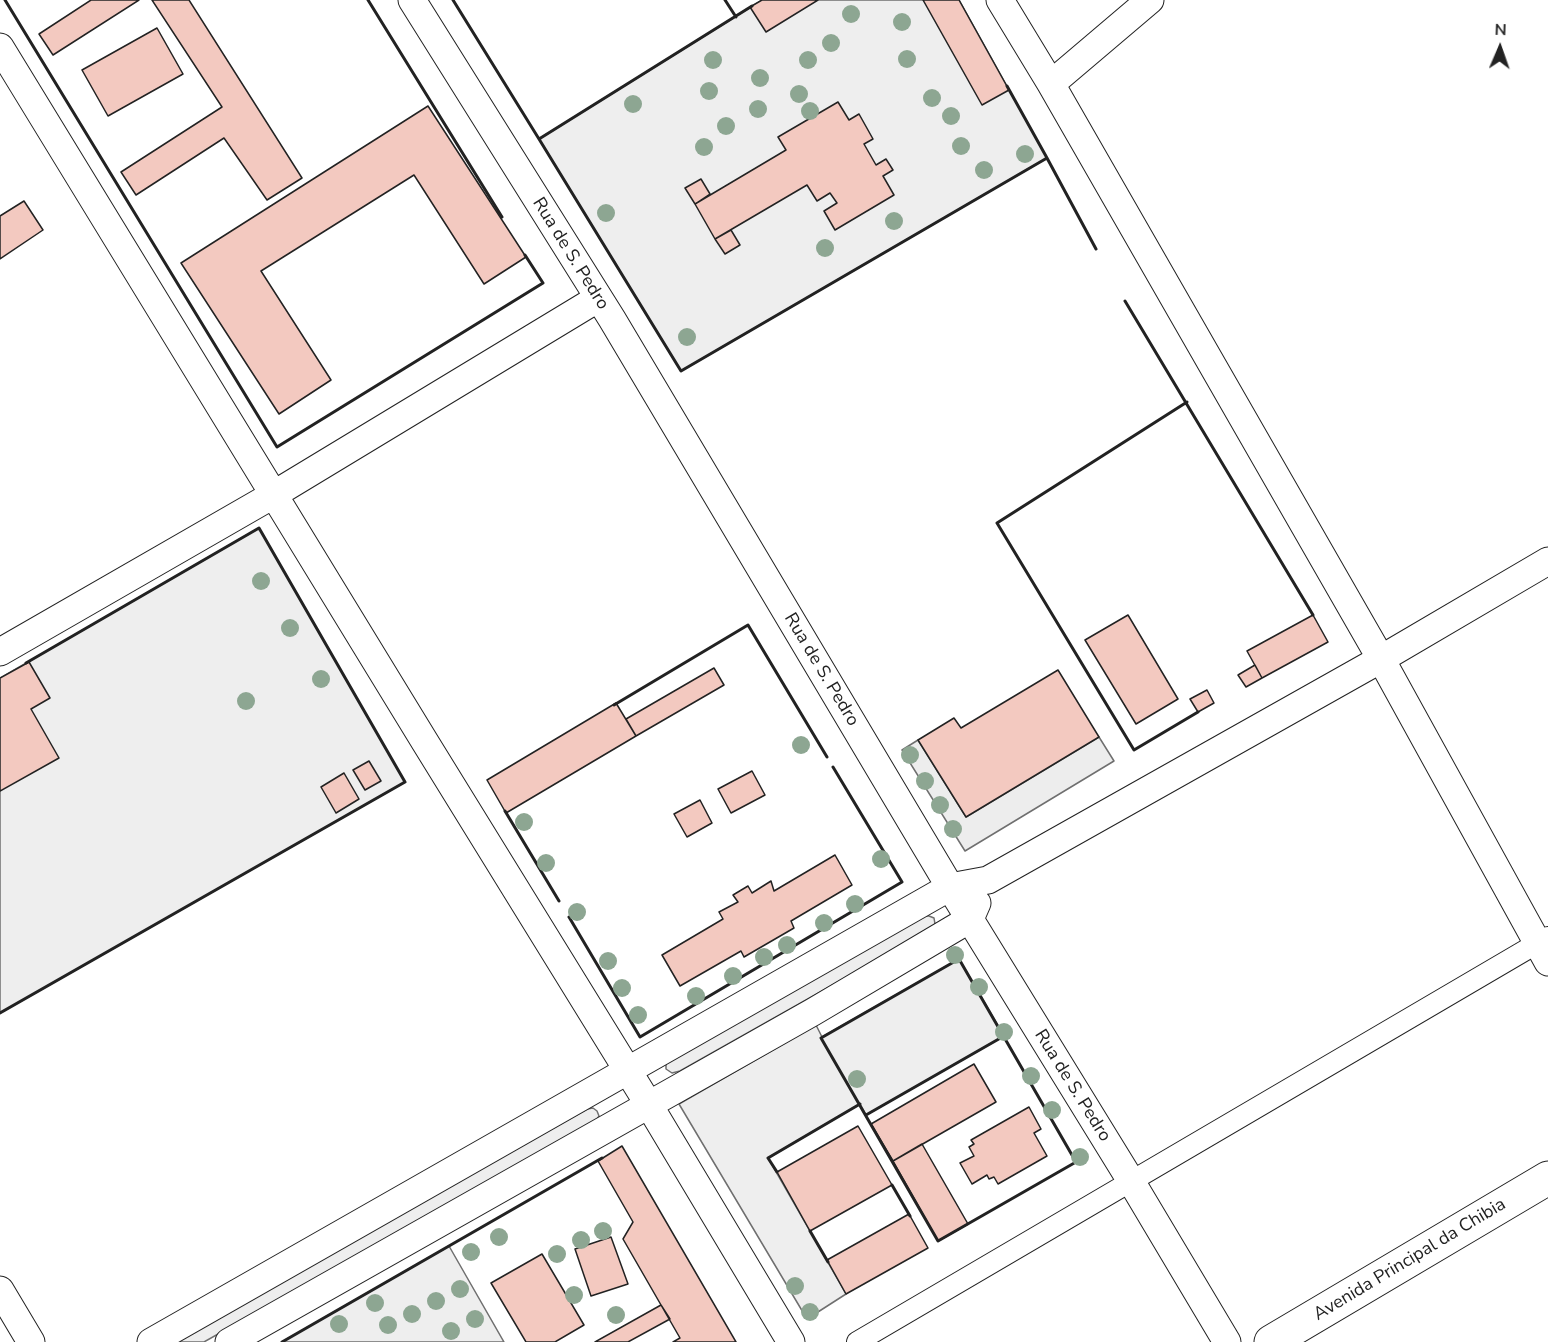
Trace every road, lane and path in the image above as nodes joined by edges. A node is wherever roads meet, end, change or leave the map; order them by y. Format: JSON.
{"nodes":[{"id":1,"x":412,"y":0,"type":"edge"},
{"id":2,"x":1000,"y":0,"type":"edge"},
{"id":3,"x":1150,"y":0,"type":"edge"},
{"id":4,"x":0,"y":47,"type":"edge"},
{"id":5,"x":1051,"y":84,"type":"junction"},
{"id":6,"x":597,"y":299,"type":"junction"},
{"id":7,"x":273,"y":495,"type":"junction"},
{"id":8,"x":1548,"y":561,"type":"edge"},
{"id":9,"x":0,"y":652,"type":"edge"},
{"id":10,"x":1381,"y":659,"type":"junction"},
{"id":11,"x":988,"y":880,"type":"junction"},
{"id":12,"x":950,"y":887,"type":"junction"},
{"id":13,"x":970,"y":918,"type":"junction"},
{"id":14,"x":1544,"y":947,"type":"edge"},
{"id":15,"x":627,"y":1070,"type":"junction"},
{"id":16,"x":649,"y":1105,"type":"junction"},
{"id":17,"x":1548,"y":1178,"type":"edge"},
{"id":18,"x":1131,"y":1181,"type":"junction"},
{"id":19,"x":0,"y":1290,"type":"edge"},
{"id":20,"x":31,"y":1342,"type":"edge"},
{"id":21,"x":151,"y":1342,"type":"edge"},
{"id":22,"x":229,"y":1342,"type":"edge"},
{"id":23,"x":790,"y":1342,"type":"edge"},
{"id":24,"x":857,"y":1342,"type":"edge"},
{"id":25,"x":1227,"y":1342,"type":"edge"},
{"id":26,"x":1271,"y":1342,"type":"edge"}],
"edges":[{"from":1,"to":6,"type":"street","name":"Rua de S. Pedro"},
{"from":2,"to":5,"type":"street"},
{"from":3,"to":5,"type":"street"},
{"from":4,"to":7,"type":"street"},
{"from":5,"to":10,"type":"street"},
{"from":6,"to":7,"type":"street"},
{"from":6,"to":12,"type":"street","name":"Rua de S. Pedro"},
{"from":7,"to":9,"type":"street"},
{"from":7,"to":15,"type":"street"},
{"from":8,"to":10,"type":"street"},
{"from":10,"to":11,"type":"street"},
{"from":10,"to":14,"type":"street"},
{"from":11,"to":12,"type":"street"},
{"from":11,"to":13,"type":"street"},
{"from":12,"to":13,"type":"street","name":"Rua de S. Pedro"},
{"from":12,"to":15,"type":"street"},
{"from":13,"to":16,"type":"street"},
{"from":13,"to":18,"type":"street","name":"Rua de S. Pedro"},
{"from":14,"to":18,"type":"street"},
{"from":15,"to":16,"type":"street"},
{"from":15,"to":21,"type":"street"},
{"from":16,"to":22,"type":"street"},
{"from":16,"to":23,"type":"street"},
{"from":17,"to":26,"type":"main road","name":"Avenida Principal da Chibia"},
{"from":18,"to":24,"type":"street"},
{"from":18,"to":25,"type":"street","name":"Rua de S. Pedro"},
{"from":19,"to":20,"type":"street"}]}
